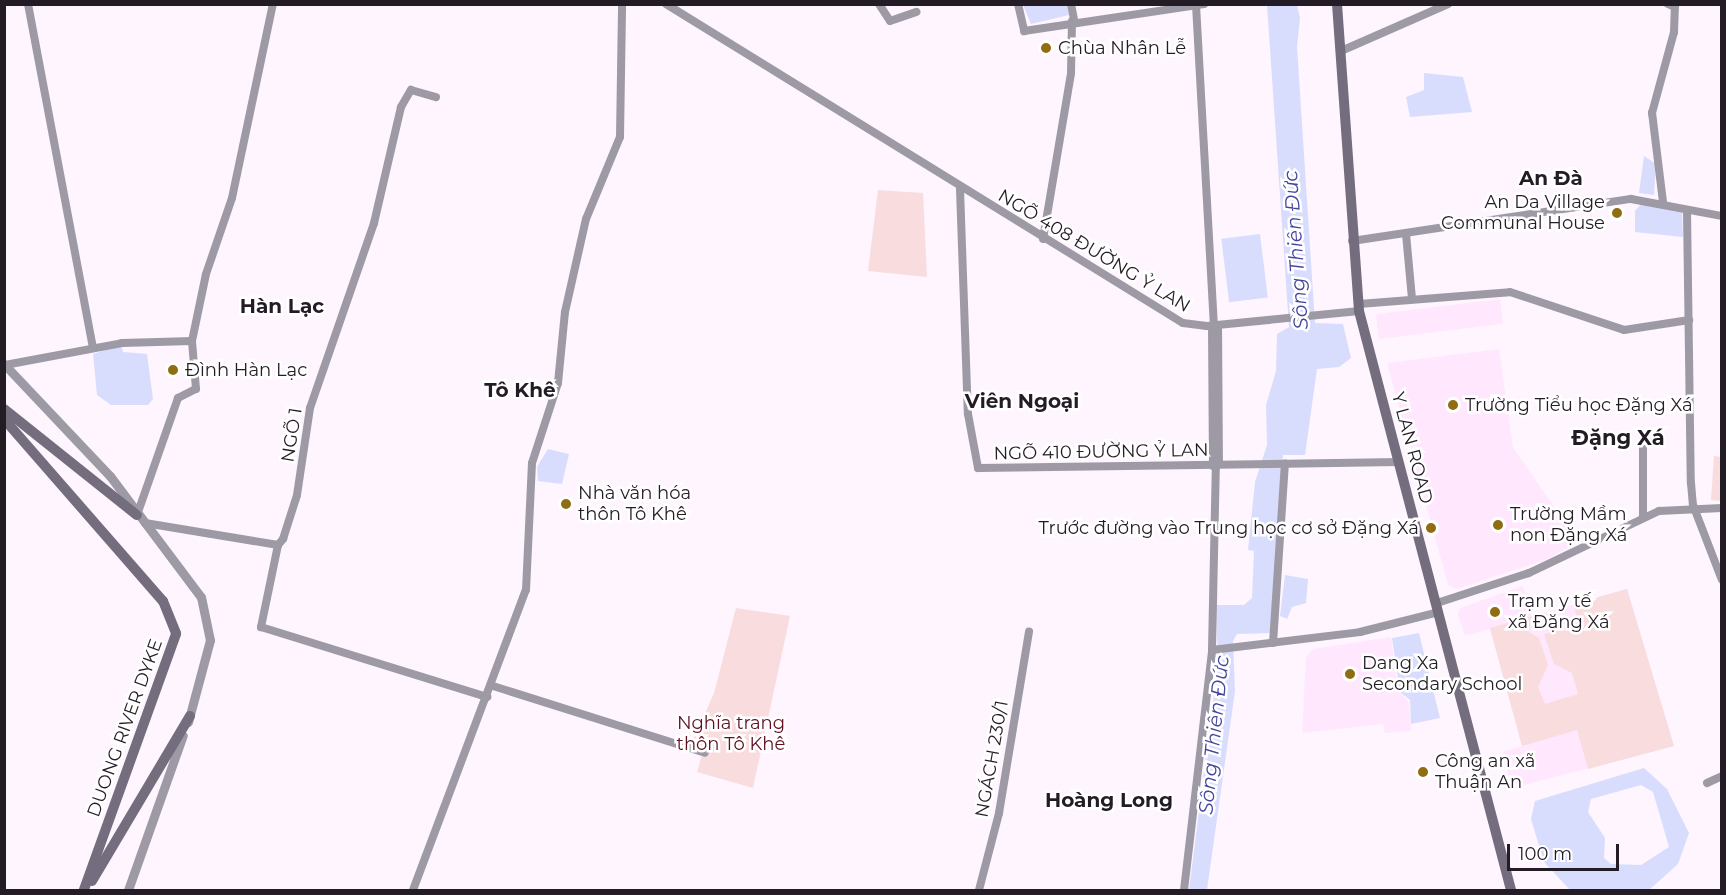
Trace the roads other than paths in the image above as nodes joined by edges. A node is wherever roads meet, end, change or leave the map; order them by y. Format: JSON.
{"nodes":[{"id":1,"x":28,"y":4,"type":"edge"},
{"id":2,"x":273,"y":4,"type":"edge"},
{"id":3,"x":622,"y":4,"type":"edge"},
{"id":4,"x":666,"y":4,"type":"edge"},
{"id":5,"x":879,"y":4,"type":"edge"},
{"id":6,"x":1018,"y":4,"type":"edge"},
{"id":7,"x":1071,"y":4,"type":"edge"},
{"id":8,"x":1337,"y":4,"type":"edge"},
{"id":9,"x":1448,"y":4,"type":"edge"},
{"id":10,"x":1668,"y":4,"type":"edge"},
{"id":11,"x":1200,"y":5,"type":"edge"},
{"id":12,"x":916,"y":12,"type":"dead end"},
{"id":13,"x":1073,"y":21,"type":"junction"},
{"id":14,"x":1341,"y":51,"type":"junction"},
{"id":15,"x":436,"y":97,"type":"dead end"},
{"id":16,"x":960,"y":189,"type":"junction"},
{"id":17,"x":1663,"y":202,"type":"junction"},
{"id":18,"x":1687,"y":211,"type":"junction"},
{"id":19,"x":1722,"y":216,"type":"edge"},
{"id":20,"x":1406,"y":234,"type":"junction"},
{"id":21,"x":1043,"y":239,"type":"junction"},
{"id":22,"x":1352,"y":241,"type":"junction"},
{"id":23,"x":1412,"y":299,"type":"junction"},
{"id":24,"x":1359,"y":308,"type":"junction"},
{"id":25,"x":1689,"y":320,"type":"junction"},
{"id":26,"x":1215,"y":325,"type":"junction"},
{"id":27,"x":192,"y":341,"type":"junction"},
{"id":28,"x":93,"y":347,"type":"junction"},
{"id":29,"x":5,"y":364,"type":"edge"},
{"id":30,"x":4,"y":409,"type":"edge"},
{"id":31,"x":4,"y":419,"type":"edge"},
{"id":32,"x":1643,"y":437,"type":"dead end"},
{"id":33,"x":1399,"y":462,"type":"junction"},
{"id":34,"x":1286,"y":463,"type":"junction"},
{"id":35,"x":1216,"y":465,"type":"junction"},
{"id":36,"x":1693,"y":506,"type":"junction"},
{"id":37,"x":1722,"y":508,"type":"edge"},
{"id":38,"x":1643,"y":518,"type":"junction"},
{"id":39,"x":140,"y":519,"type":"junction"},
{"id":40,"x":278,"y":545,"type":"junction"},
{"id":41,"x":1722,"y":580,"type":"edge"},
{"id":42,"x":1438,"y":607,"type":"junction"},
{"id":43,"x":1029,"y":631,"type":"dead end"},
{"id":44,"x":1273,"y":643,"type":"junction"},
{"id":45,"x":1212,"y":650,"type":"junction"},
{"id":46,"x":493,"y":686,"type":"junction"},
{"id":47,"x":487,"y":697,"type":"junction"},
{"id":48,"x":190,"y":716,"type":"junction"},
{"id":49,"x":705,"y":753,"type":"dead end"},
{"id":50,"x":1722,"y":776,"type":"edge"},
{"id":51,"x":1707,"y":783,"type":"dead end"},
{"id":52,"x":85,"y":891,"type":"edge"},
{"id":53,"x":128,"y":891,"type":"edge"},
{"id":54,"x":413,"y":891,"type":"edge"},
{"id":55,"x":979,"y":891,"type":"edge"},
{"id":56,"x":1184,"y":891,"type":"edge"},
{"id":57,"x":1511,"y":891,"type":"edge"}],
"edges":[{"from":1,"to":28,"type":"street"},
{"from":2,"to":27,"type":"street"},
{"from":3,"to":46,"type":"street"},
{"from":4,"to":16,"type":"street","name":"NGÕ 408 ĐƯỜNG Ỷ LAN"},
{"from":5,"to":12,"type":"street"},
{"from":6,"to":13,"type":"street"},
{"from":7,"to":13,"type":"street"},
{"from":8,"to":14,"type":"main road","name":"Y LAN ROAD"},
{"from":9,"to":14,"type":"street"},
{"from":10,"to":17,"type":"street"},
{"from":11,"to":13,"type":"street"},
{"from":11,"to":26,"type":"street"},
{"from":13,"to":21,"type":"street"},
{"from":14,"to":22,"type":"main road","name":"Y LAN ROAD"},
{"from":15,"to":40,"type":"street","name":"NGÕ 1"},
{"from":16,"to":21,"type":"street","name":"NGÕ 408 ĐƯỜNG Ỷ LAN"},
{"from":16,"to":35,"type":"street","name":"NGÕ 410 ĐƯỜNG Ỷ LAN"},
{"from":17,"to":18,"type":"street"},
{"from":17,"to":20,"type":"street"},
{"from":18,"to":19,"type":"street"},
{"from":18,"to":25,"type":"street"},
{"from":20,"to":22,"type":"street"},
{"from":20,"to":23,"type":"street"},
{"from":21,"to":26,"type":"street","name":"NGÕ 408 ĐƯỜNG Ỷ LAN"},
{"from":22,"to":24,"type":"main road","name":"Y LAN ROAD"},
{"from":23,"to":24,"type":"street","name":"NGÕ 408 ĐƯỜNG Ỷ LAN"},
{"from":23,"to":25,"type":"street","name":"NGÕ 408 ĐƯỜNG Ỷ LAN"},
{"from":24,"to":26,"type":"street","name":"NGÕ 408 ĐƯỜNG Ỷ LAN"},
{"from":24,"to":33,"type":"main road","name":"Y LAN ROAD"},
{"from":25,"to":36,"type":"street"},
{"from":26,"to":35,"type":"street"},
{"from":27,"to":28,"type":"street"},
{"from":27,"to":39,"type":"street"},
{"from":28,"to":29,"type":"street"},
{"from":29,"to":39,"type":"street"},
{"from":30,"to":39,"type":"main road"},
{"from":31,"to":52,"type":"main road","name":"DUONG RIVER DYKE"},
{"from":32,"to":38,"type":"street"},
{"from":33,"to":34,"type":"street","name":"NGÕ 410 ĐƯỜNG Ỷ LAN"},
{"from":33,"to":42,"type":"main road","name":"Y LAN ROAD"},
{"from":34,"to":35,"type":"street","name":"NGÕ 410 ĐƯỜNG Ỷ LAN"},
{"from":34,"to":44,"type":"street"},
{"from":35,"to":45,"type":"street"},
{"from":36,"to":37,"type":"street"},
{"from":36,"to":38,"type":"street"},
{"from":36,"to":41,"type":"street"},
{"from":38,"to":42,"type":"street"},
{"from":39,"to":40,"type":"street"},
{"from":39,"to":48,"type":"street"},
{"from":40,"to":47,"type":"street"},
{"from":42,"to":44,"type":"street"},
{"from":42,"to":57,"type":"main road","name":"Y LAN ROAD"},
{"from":43,"to":55,"type":"street","name":"NGÁCH 230/1"},
{"from":44,"to":45,"type":"street"},
{"from":45,"to":56,"type":"street"},
{"from":46,"to":47,"type":"street"},
{"from":46,"to":49,"type":"street"},
{"from":47,"to":54,"type":"street"},
{"from":48,"to":52,"type":"main road"},
{"from":48,"to":53,"type":"street"},
{"from":50,"to":51,"type":"street"}]}
